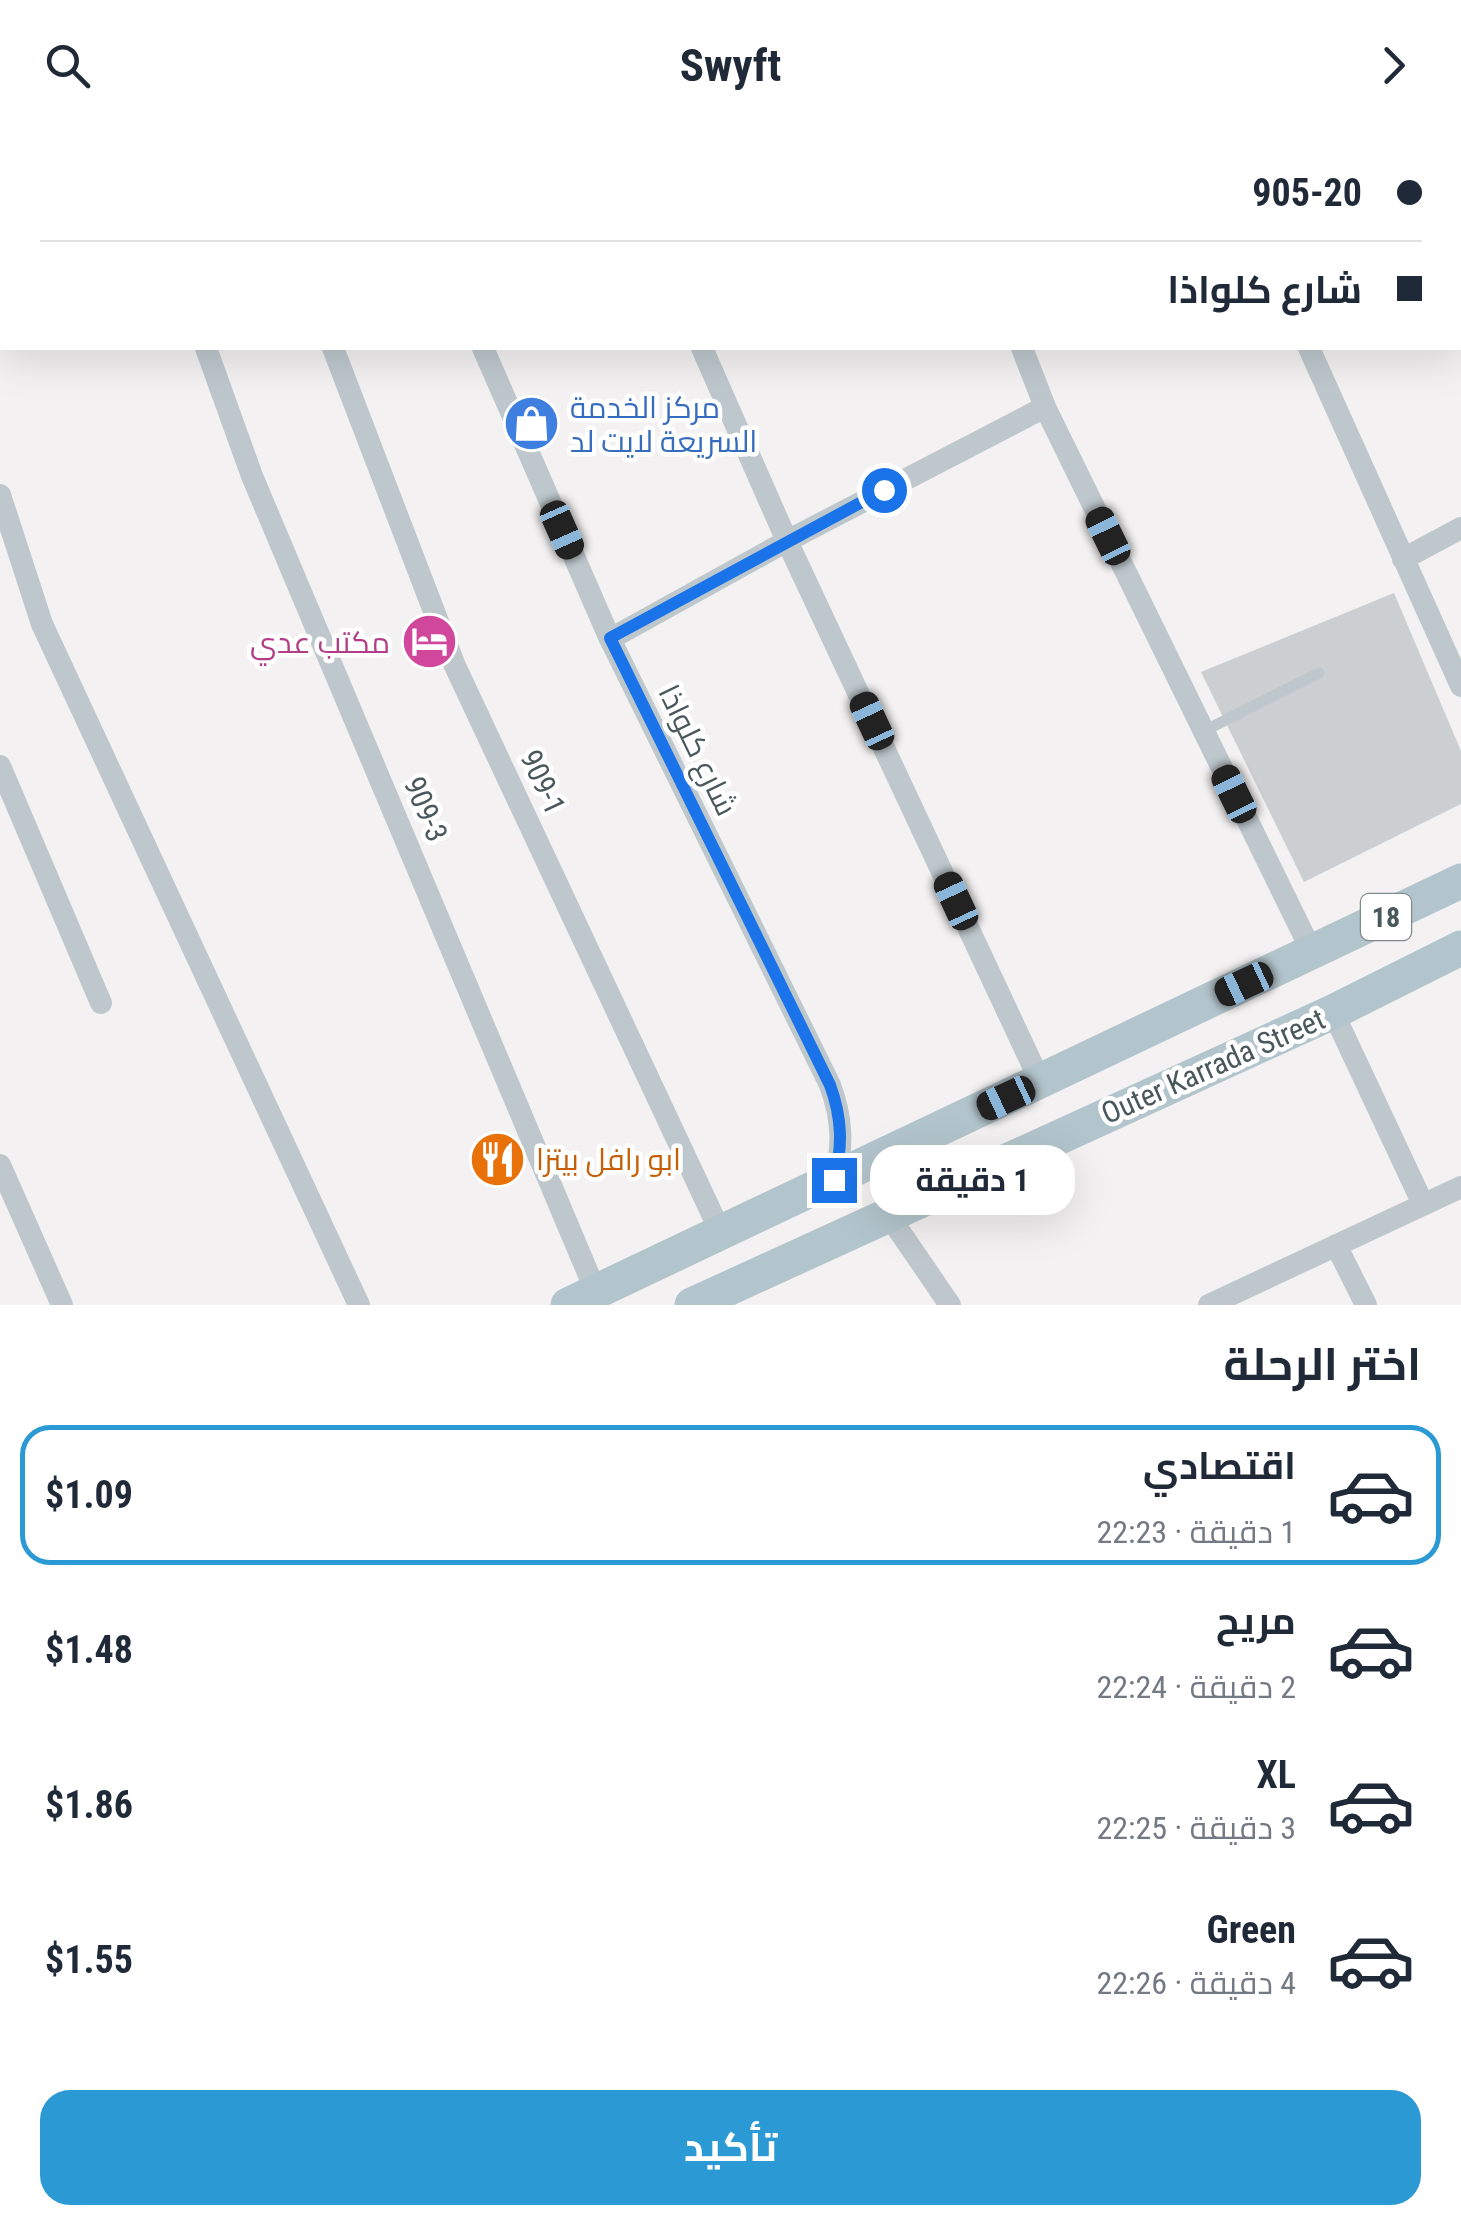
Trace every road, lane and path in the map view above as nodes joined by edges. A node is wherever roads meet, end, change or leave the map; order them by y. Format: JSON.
{"nodes":[{"id":1,"x":207,"y":350,"type":"edge"},
{"id":2,"x":334,"y":350,"type":"edge"},
{"id":3,"x":484,"y":350,"type":"edge"},
{"id":4,"x":703,"y":350,"type":"edge"},
{"id":5,"x":1023,"y":350,"type":"edge"},
{"id":6,"x":1310,"y":350,"type":"edge"},
{"id":7,"x":1045,"y":407,"type":"junction"},
{"id":8,"x":0,"y":494,"type":"edge"},
{"id":9,"x":1461,"y":528,"type":"edge"},
{"id":10,"x":787,"y":540,"type":"junction"},
{"id":11,"x":1403,"y":559,"type":"junction"},
{"id":12,"x":610,"y":638,"type":"junction"},
{"id":13,"x":1319,"y":673,"type":"dead end"},
{"id":14,"x":1461,"y":686,"type":"edge"},
{"id":15,"x":1204,"y":730,"type":"junction"},
{"id":16,"x":0,"y":766,"type":"edge"},
{"id":17,"x":1461,"y":881,"type":"edge"},
{"id":18,"x":1461,"y":948,"type":"edge"},
{"id":19,"x":1312,"y":952,"type":"junction"},
{"id":20,"x":100,"y":1003,"type":"dead end"},
{"id":21,"x":1333,"y":1012,"type":"junction"},
{"id":22,"x":1040,"y":1081,"type":"junction"},
{"id":23,"x":0,"y":1165,"type":"edge"},
{"id":24,"x":834,"y":1180,"type":"junction"},
{"id":25,"x":1461,"y":1187,"type":"edge"},
{"id":26,"x":1424,"y":1204,"type":"junction"},
{"id":27,"x":888,"y":1213,"type":"junction"},
{"id":28,"x":721,"y":1233,"type":"junction"},
{"id":29,"x":1336,"y":1245,"type":"junction"},
{"id":30,"x":582,"y":1298,"type":"edge"},
{"id":31,"x":62,"y":1305,"type":"edge"},
{"id":32,"x":359,"y":1305,"type":"edge"},
{"id":33,"x":692,"y":1305,"type":"edge"},
{"id":34,"x":950,"y":1305,"type":"edge"},
{"id":35,"x":1209,"y":1305,"type":"edge"},
{"id":36,"x":1366,"y":1305,"type":"edge"}],
"edges":[{"from":1,"to":30,"type":"street","name":"909-3"},
{"from":2,"to":28,"type":"street","name":"909-1"},
{"from":3,"to":12,"type":"street","name":"شارع كلواذا"},
{"from":4,"to":10,"type":"street"},
{"from":5,"to":7,"type":"street"},
{"from":6,"to":11,"type":"street"},
{"from":7,"to":10,"type":"street"},
{"from":7,"to":15,"type":"street"},
{"from":8,"to":32,"type":"street"},
{"from":9,"to":11,"type":"street"},
{"from":10,"to":12,"type":"street"},
{"from":10,"to":22,"type":"street"},
{"from":11,"to":14,"type":"street"},
{"from":12,"to":24,"type":"street","name":"شارع كلواذا"},
{"from":13,"to":15,"type":"lane"},
{"from":15,"to":19,"type":"street"},
{"from":16,"to":20,"type":"street"},
{"from":17,"to":19,"type":"main road","name":"Outer Karrada Street","number":"18"},
{"from":18,"to":21,"type":"main road","name":"Outer Karrada Street","number":"18"},
{"from":19,"to":22,"type":"main road","name":"Outer Karrada Street","number":"18"},
{"from":21,"to":26,"type":"street"},
{"from":21,"to":27,"type":"main road","name":"Outer Karrada Street","number":"18"},
{"from":22,"to":24,"type":"main road","name":"Outer Karrada Street","number":"18"},
{"from":23,"to":31,"type":"street"},
{"from":24,"to":28,"type":"main road","name":"Outer Karrada Street","number":"18"},
{"from":25,"to":26,"type":"street"},
{"from":26,"to":29,"type":"street"},
{"from":27,"to":33,"type":"main road","name":"Outer Karrada Street","number":"18"},
{"from":27,"to":34,"type":"street"},
{"from":28,"to":30,"type":"main road","name":"Outer Karrada Street","number":"18"},
{"from":29,"to":35,"type":"street"},
{"from":29,"to":36,"type":"street"}]}
